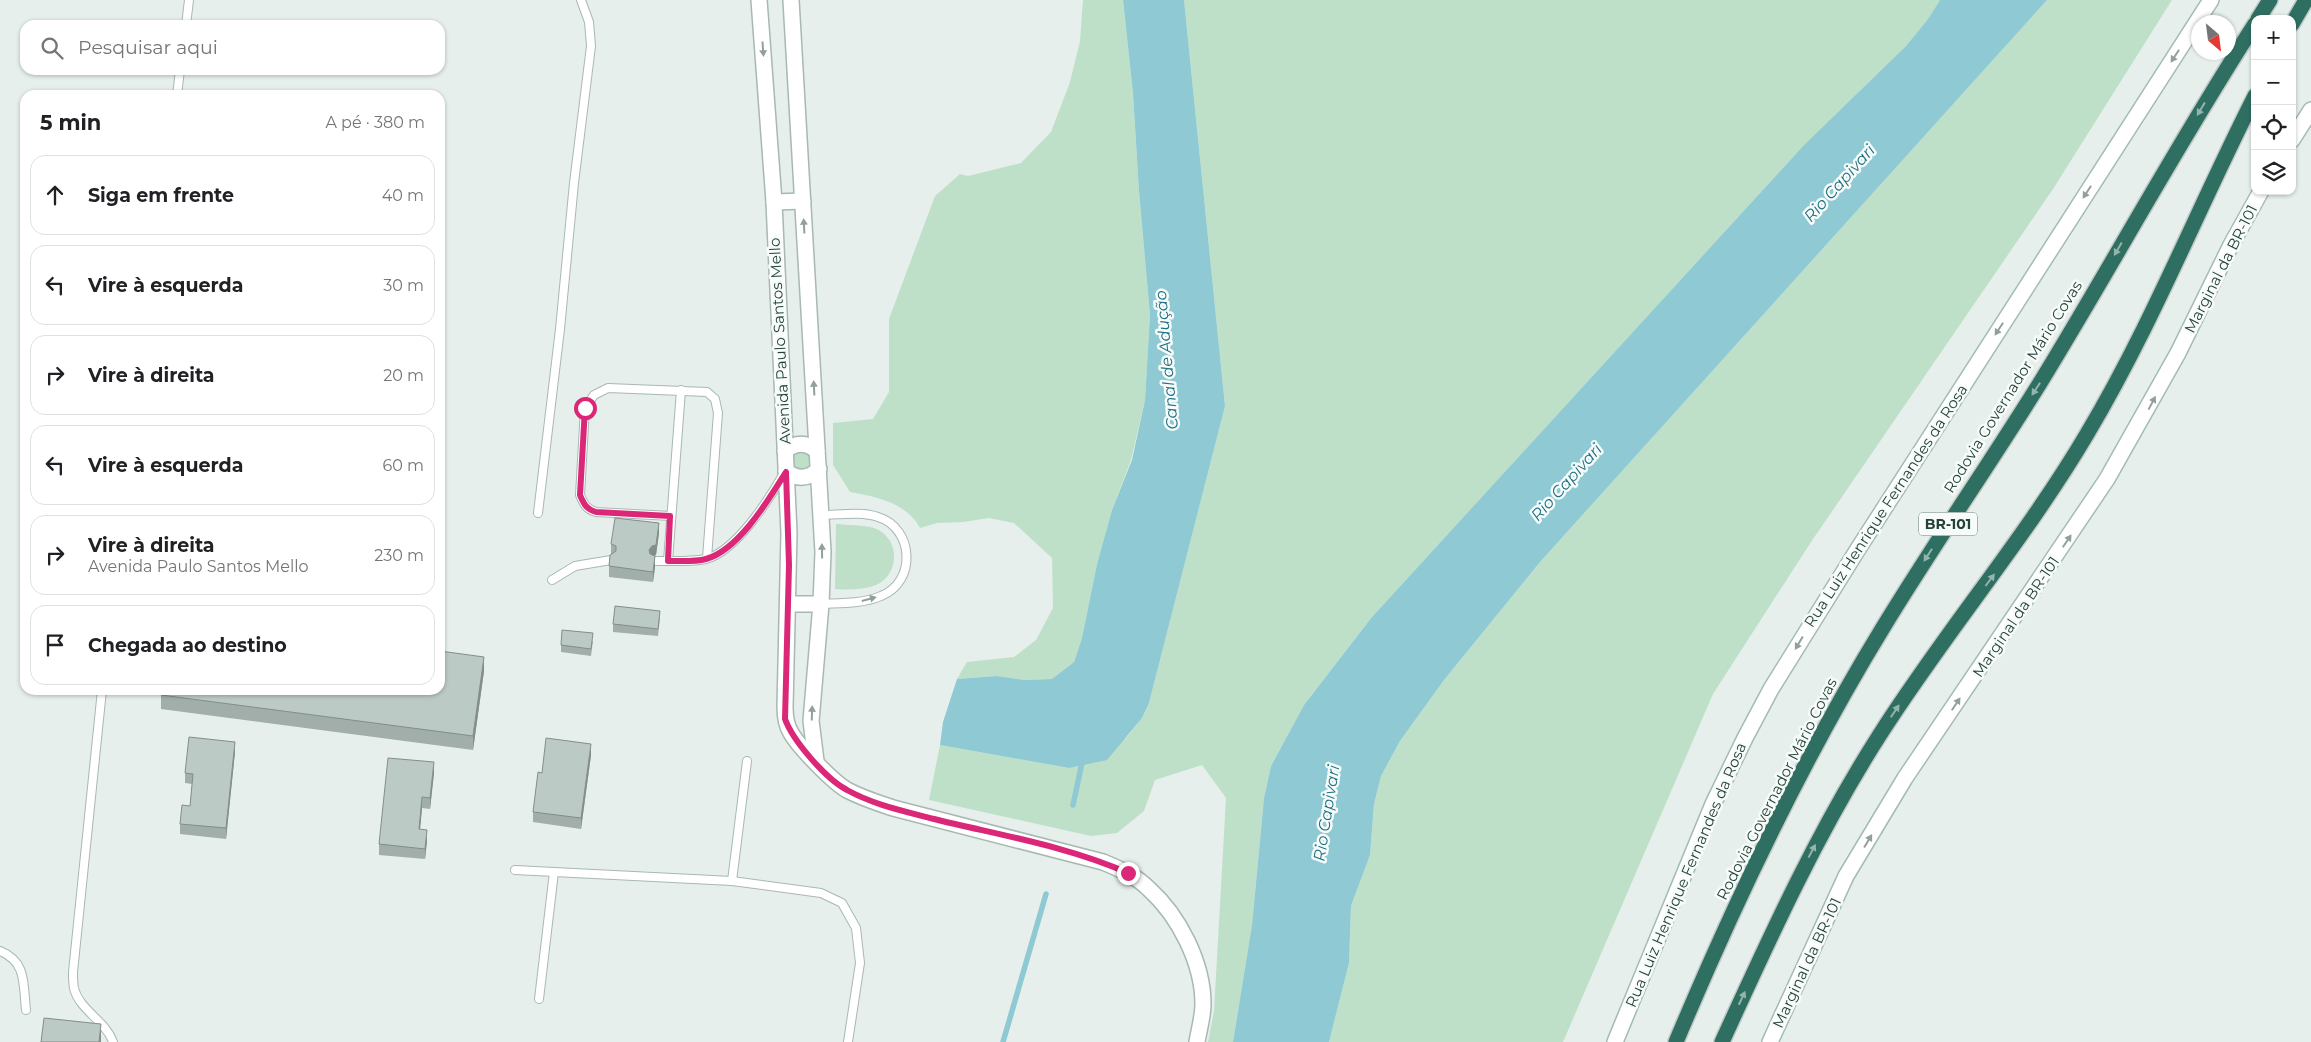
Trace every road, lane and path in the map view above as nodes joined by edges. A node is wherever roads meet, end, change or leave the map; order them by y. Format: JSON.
{"nodes":[{"id":1,"x":189,"y":0,"type":"edge"},
{"id":2,"x":581,"y":0,"type":"edge"},
{"id":3,"x":759,"y":0,"type":"edge"},
{"id":4,"x":792,"y":0,"type":"edge"},
{"id":5,"x":2211,"y":0,"type":"edge"},
{"id":6,"x":2270,"y":0,"type":"edge"},
{"id":7,"x":2306,"y":0,"type":"edge"},
{"id":8,"x":2261,"y":15,"type":"edge"},
{"id":9,"x":2296,"y":17,"type":"edge"},
{"id":10,"x":187,"y":20,"type":"edge"},
{"id":11,"x":2251,"y":30,"type":"edge"},
{"id":12,"x":179,"y":75,"type":"edge"},
{"id":13,"x":178,"y":90,"type":"edge"},
{"id":14,"x":2251,"y":104,"type":"edge"},
{"id":15,"x":2311,"y":110,"type":"edge"},
{"id":16,"x":2296,"y":134,"type":"edge"},
{"id":17,"x":2260,"y":195,"type":"edge"},
{"id":18,"x":803,"y":201,"type":"junction"},
{"id":19,"x":774,"y":202,"type":"junction"},
{"id":20,"x":681,"y":390,"type":"junction"},
{"id":21,"x":785,"y":451,"type":"junction"},
{"id":22,"x":817,"y":451,"type":"junction"},
{"id":23,"x":819,"y":469,"type":"junction"},
{"id":24,"x":786,"y":472,"type":"junction"},
{"id":25,"x":538,"y":513,"type":"dead end"},
{"id":26,"x":821,"y":515,"type":"junction"},
{"id":27,"x":670,"y":516,"type":"junction"},
{"id":28,"x":707,"y":558,"type":"junction"},
{"id":29,"x":611,"y":560,"type":"edge"},
{"id":30,"x":655,"y":561,"type":"edge"},
{"id":31,"x":668,"y":561,"type":"junction"},
{"id":32,"x":552,"y":580,"type":"dead end"},
{"id":33,"x":788,"y":604,"type":"junction"},
{"id":34,"x":821,"y":604,"type":"junction"},
{"id":35,"x":101,"y":695,"type":"edge"},
{"id":36,"x":748,"y":761,"type":"dead end"},
{"id":37,"x":816,"y":761,"type":"junction"},
{"id":38,"x":516,"y":870,"type":"dead end"},
{"id":39,"x":554,"y":872,"type":"junction"},
{"id":40,"x":732,"y":881,"type":"junction"},
{"id":41,"x":0,"y":951,"type":"edge"},
{"id":42,"x":539,"y":999,"type":"dead end"},
{"id":43,"x":26,"y":1010,"type":"dead end"},
{"id":44,"x":113,"y":1042,"type":"edge"},
{"id":45,"x":848,"y":1042,"type":"edge"},
{"id":46,"x":1197,"y":1042,"type":"edge"},
{"id":47,"x":1615,"y":1042,"type":"edge"},
{"id":48,"x":1676,"y":1042,"type":"edge"},
{"id":49,"x":1722,"y":1042,"type":"edge"},
{"id":50,"x":1770,"y":1042,"type":"edge"}],
"edges":[{"from":1,"to":10,"type":"lane"},
{"from":2,"to":25,"type":"lane"},
{"from":3,"to":19,"type":"street","name":"Avenida Paulo Santos Mello","one_way":true},
{"from":4,"to":18,"type":"street","name":"Avenida Paulo Santos Mello"},
{"from":5,"to":47,"type":"street","name":"Rua Luiz Henrique Fernandes da Rosa","one_way":true},
{"from":6,"to":8,"type":"highway"},
{"from":7,"to":9,"type":"highway"},
{"from":11,"to":48,"type":"highway","name":"Rodovia Governador Mário Covas","number":"BR-101","one_way":true},
{"from":12,"to":13,"type":"lane"},
{"from":49,"to":14,"type":"highway","one_way":true},
{"from":15,"to":16,"type":"street"},
{"from":50,"to":17,"type":"street","name":"Marginal da BR-101","one_way":true},
{"from":18,"to":19,"type":"street"},
{"from":22,"to":18,"type":"street","name":"Avenida Paulo Santos Mello","one_way":true},
{"from":19,"to":21,"type":"street","name":"Avenida Paulo Santos Mello"},
{"from":20,"to":27,"type":"lane"},
{"from":20,"to":27,"type":"lane"},
{"from":20,"to":28,"type":"lane"},
{"from":21,"to":22,"type":"street"},
{"from":21,"to":24,"type":"street","name":"Avenida Paulo Santos Mello"},
{"from":22,"to":23,"type":"street","name":"Avenida Paulo Santos Mello"},
{"from":23,"to":24,"type":"street"},
{"from":23,"to":26,"type":"street","name":"Avenida Paulo Santos Mello"},
{"from":24,"to":28,"type":"lane"},
{"from":24,"to":33,"type":"street","name":"Avenida Paulo Santos Mello"},
{"from":34,"to":26,"type":"street","name":"Avenida Paulo Santos Mello","one_way":true},
{"from":34,"to":26,"type":"lane","one_way":true},
{"from":27,"to":31,"type":"lane"},
{"from":28,"to":31,"type":"lane"},
{"from":29,"to":32,"type":"lane"},
{"from":30,"to":31,"type":"lane"},
{"from":33,"to":34,"type":"street"},
{"from":33,"to":37,"type":"street","name":"Avenida Paulo Santos Mello"},
{"from":37,"to":34,"type":"street","name":"Avenida Paulo Santos Mello","one_way":true},
{"from":35,"to":44,"type":"lane"},
{"from":36,"to":40,"type":"lane"},
{"from":37,"to":46,"type":"street","name":"Avenida Paulo Santos Mello"},
{"from":38,"to":39,"type":"lane"},
{"from":39,"to":40,"type":"lane"},
{"from":39,"to":42,"type":"lane"},
{"from":40,"to":45,"type":"lane"},
{"from":41,"to":43,"type":"lane"}]}
